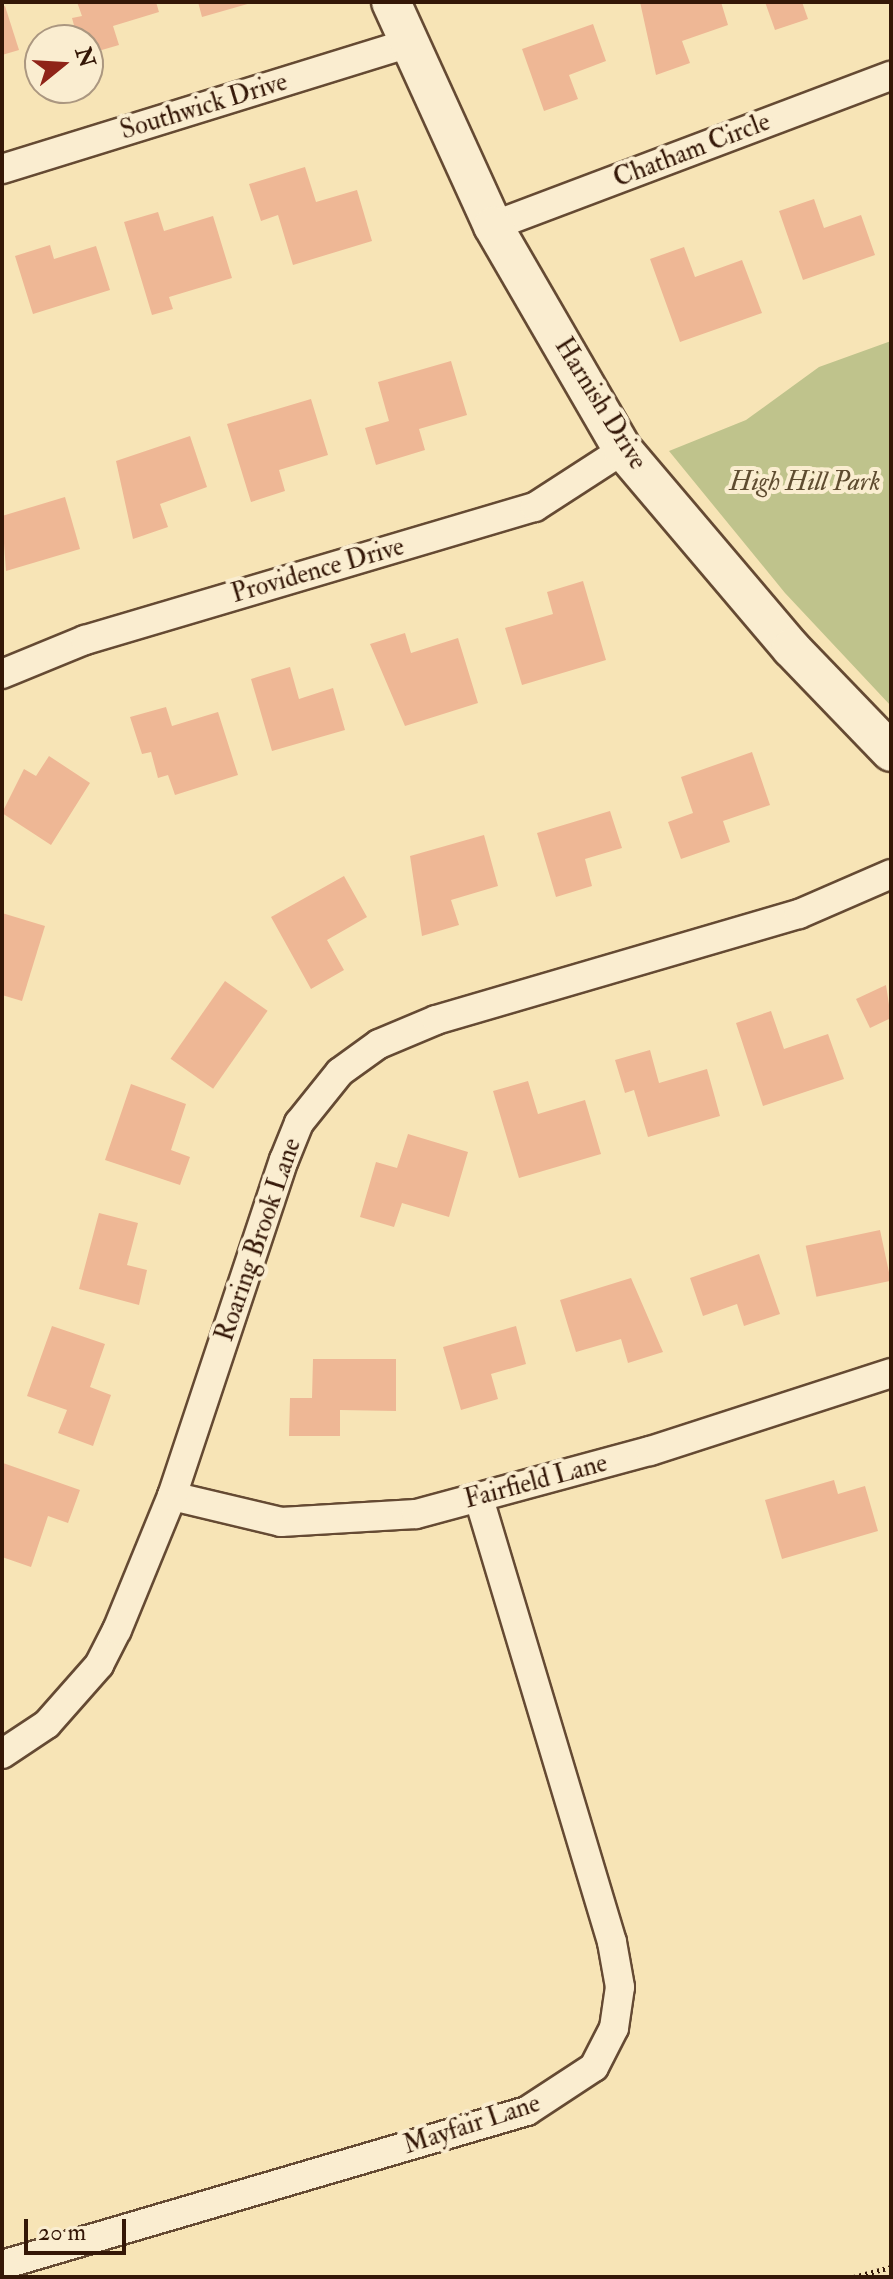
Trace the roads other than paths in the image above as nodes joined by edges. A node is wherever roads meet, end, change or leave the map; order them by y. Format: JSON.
{"nodes":[{"id":1,"x":391,"y":2,"type":"edge"},
{"id":2,"x":406,"y":44,"type":"junction"},
{"id":3,"x":891,"y":76,"type":"edge"},
{"id":4,"x":2,"y":169,"type":"edge"},
{"id":5,"x":493,"y":226,"type":"junction"},
{"id":6,"x":623,"y":450,"type":"junction"},
{"id":7,"x":2,"y":674,"type":"edge"},
{"id":8,"x":891,"y":752,"type":"edge"},
{"id":9,"x":891,"y":874,"type":"edge"},
{"id":10,"x":891,"y":1373,"type":"edge"},
{"id":11,"x":172,"y":1496,"type":"junction"},
{"id":12,"x":479,"y":1499,"type":"junction"},
{"id":13,"x":2,"y":1754,"type":"edge"},
{"id":14,"x":2,"y":2265,"type":"edge"}],
"edges":[{"from":1,"to":2,"type":"street","name":"Harnish Drive"},
{"from":2,"to":4,"type":"street","name":"Southwick Drive"},
{"from":2,"to":5,"type":"street","name":"Harnish Drive"},
{"from":3,"to":5,"type":"street","name":"Chatham Circle"},
{"from":5,"to":6,"type":"street","name":"Harnish Drive"},
{"from":6,"to":7,"type":"street","name":"Providence Drive"},
{"from":6,"to":8,"type":"street","name":"Harnish Drive"},
{"from":9,"to":11,"type":"street","name":"Roaring Brook Lane"},
{"from":10,"to":12,"type":"street","name":"Fairfield Lane"},
{"from":11,"to":12,"type":"street","name":"Fairfield Lane"},
{"from":11,"to":13,"type":"street","name":"Roaring Brook Lane"},
{"from":12,"to":14,"type":"street","name":"Mayfair Lane"}]}
